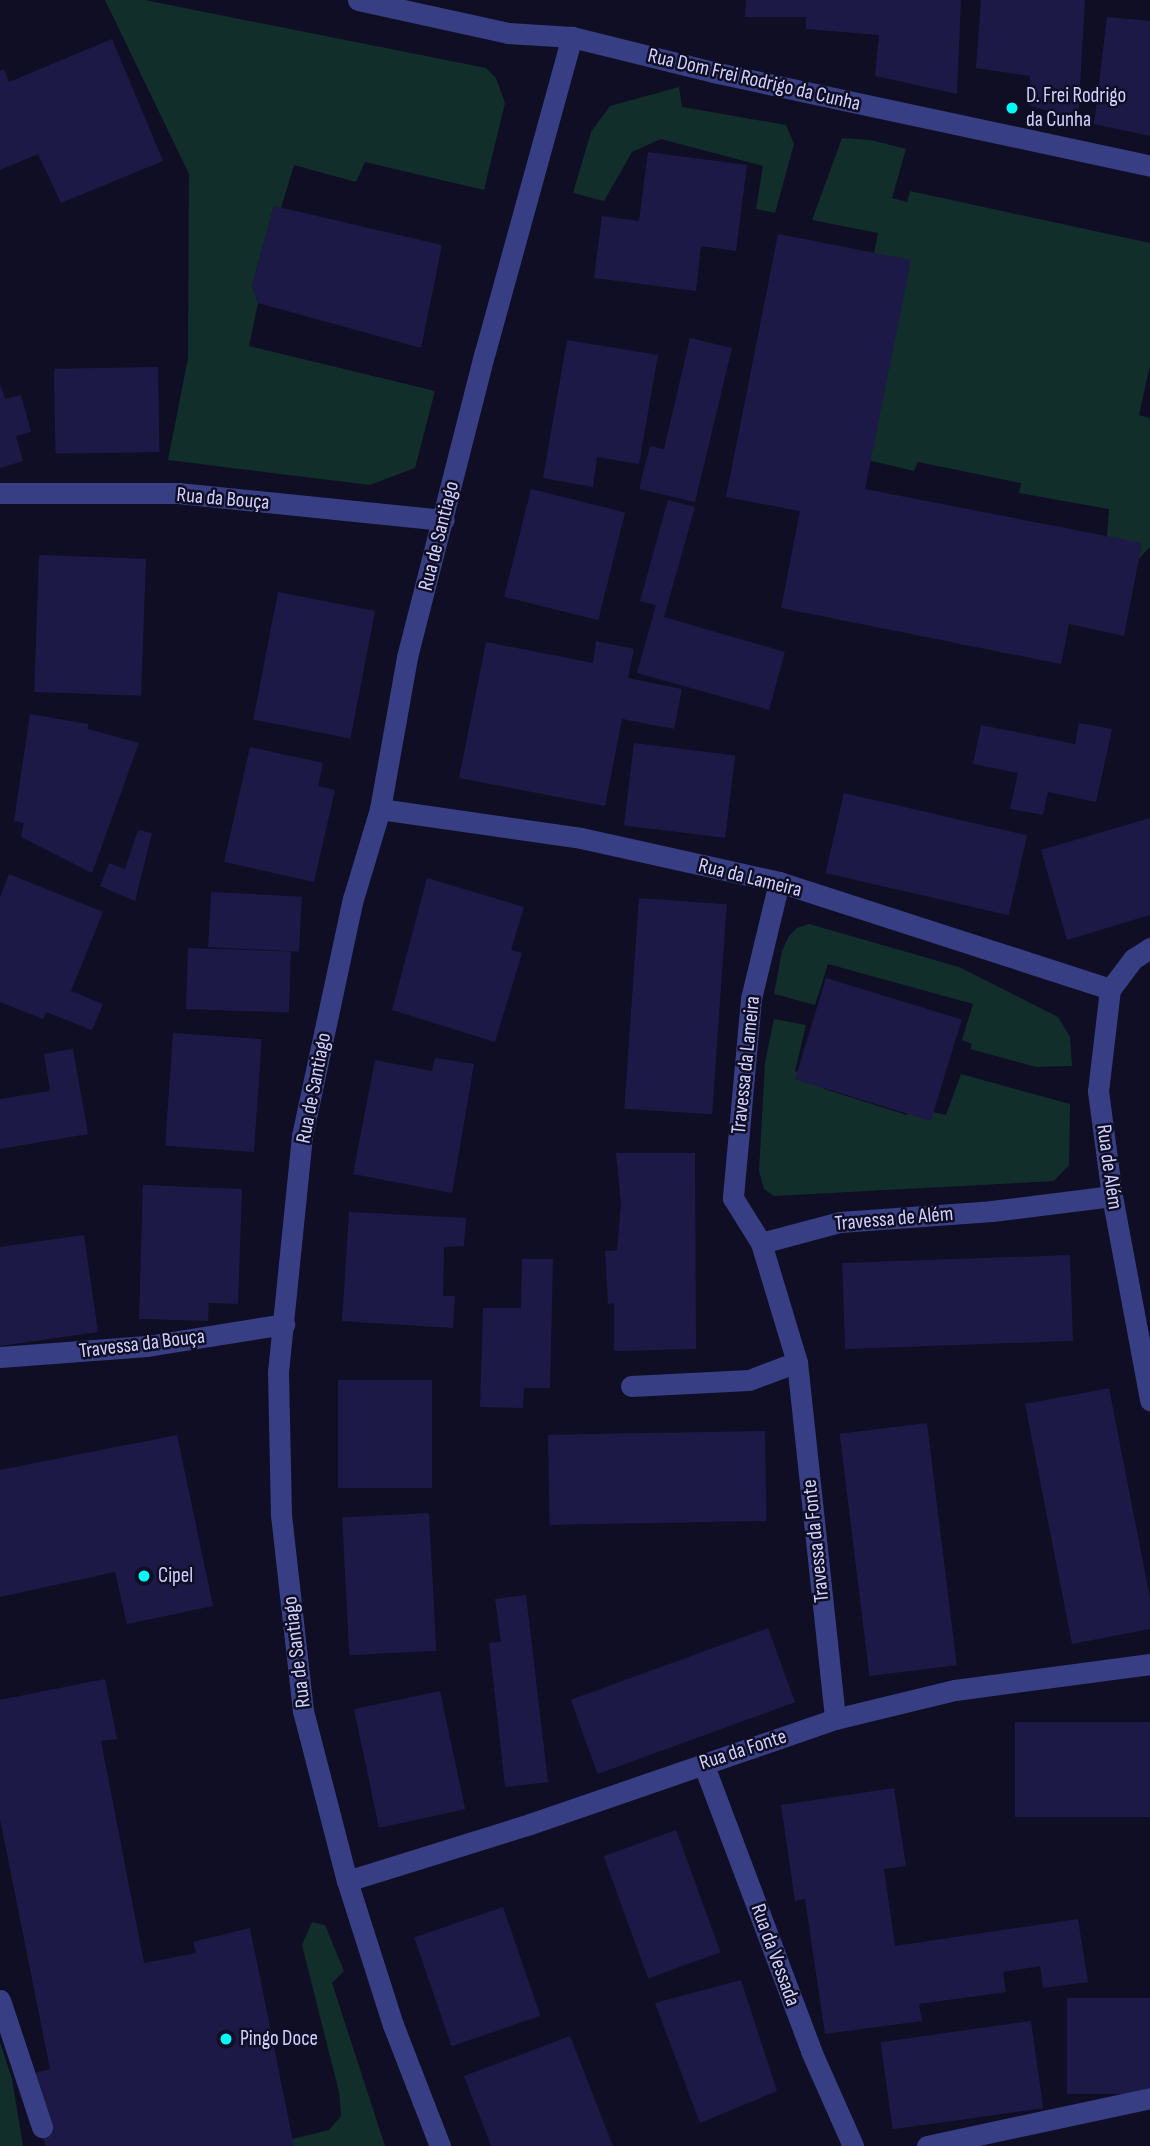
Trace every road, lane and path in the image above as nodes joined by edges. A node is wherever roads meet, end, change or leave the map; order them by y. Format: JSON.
{"nodes":[{"id":1,"x":358,"y":0,"type":"edge"},
{"id":2,"x":572,"y":37,"type":"junction"},
{"id":3,"x":1150,"y":166,"type":"edge"},
{"id":4,"x":0,"y":494,"type":"edge"},
{"id":5,"x":444,"y":520,"type":"junction"},
{"id":6,"x":380,"y":808,"type":"junction"},
{"id":7,"x":779,"y":883,"type":"junction"},
{"id":8,"x":1150,"y":948,"type":"edge"},
{"id":9,"x":1110,"y":989,"type":"junction"},
{"id":10,"x":1112,"y":1196,"type":"junction"},
{"id":11,"x":761,"y":1243,"type":"junction"},
{"id":12,"x":284,"y":1324,"type":"junction"},
{"id":13,"x":0,"y":1357,"type":"edge"},
{"id":14,"x":797,"y":1362,"type":"junction"},
{"id":15,"x":631,"y":1386,"type":"dead end"},
{"id":16,"x":1150,"y":1400,"type":"edge"},
{"id":17,"x":1150,"y":1664,"type":"edge"},
{"id":18,"x":835,"y":1719,"type":"junction"},
{"id":19,"x":703,"y":1763,"type":"junction"},
{"id":20,"x":347,"y":1881,"type":"junction"},
{"id":21,"x":0,"y":2000,"type":"edge"},
{"id":22,"x":1150,"y":2098,"type":"edge"},
{"id":23,"x":42,"y":2127,"type":"dead end"},
{"id":24,"x":440,"y":2146,"type":"edge"},
{"id":25,"x":853,"y":2146,"type":"edge"},
{"id":26,"x":927,"y":2146,"type":"edge"}],
"edges":[{"from":1,"to":2,"type":"street","name":"Rua Dom Frei Rodrigo da Cunha"},
{"from":2,"to":3,"type":"street","name":"Rua Dom Frei Rodrigo da Cunha"},
{"from":2,"to":5,"type":"street","name":"Rua de Santiago"},
{"from":4,"to":5,"type":"street","name":"Rua da Bouça"},
{"from":5,"to":6,"type":"street","name":"Rua de Santiago"},
{"from":6,"to":7,"type":"street","name":"Rua da Lameira"},
{"from":6,"to":12,"type":"street","name":"Rua de Santiago"},
{"from":7,"to":9,"type":"street","name":"Rua da Lameira"},
{"from":7,"to":11,"type":"street","name":"Travessa da Lameira"},
{"from":8,"to":9,"type":"street"},
{"from":9,"to":10,"type":"street","name":"Rua de Além"},
{"from":10,"to":11,"type":"street","name":"Travessa de Além"},
{"from":10,"to":16,"type":"street","name":"Rua de Além"},
{"from":11,"to":14,"type":"street"},
{"from":12,"to":13,"type":"street","name":"Travessa da Bouça"},
{"from":12,"to":20,"type":"street","name":"Rua de Santiago"},
{"from":14,"to":15,"type":"street"},
{"from":14,"to":18,"type":"street","name":"Travessa da Fonte"},
{"from":17,"to":18,"type":"street","name":"Rua da Fonte"},
{"from":18,"to":19,"type":"street","name":"Rua da Fonte"},
{"from":19,"to":20,"type":"street","name":"Rua da Fonte"},
{"from":19,"to":25,"type":"street","name":"Rua da Vessada"},
{"from":20,"to":24,"type":"street","name":"Rua de Santiago"},
{"from":21,"to":23,"type":"street"},
{"from":22,"to":26,"type":"street"}]}
